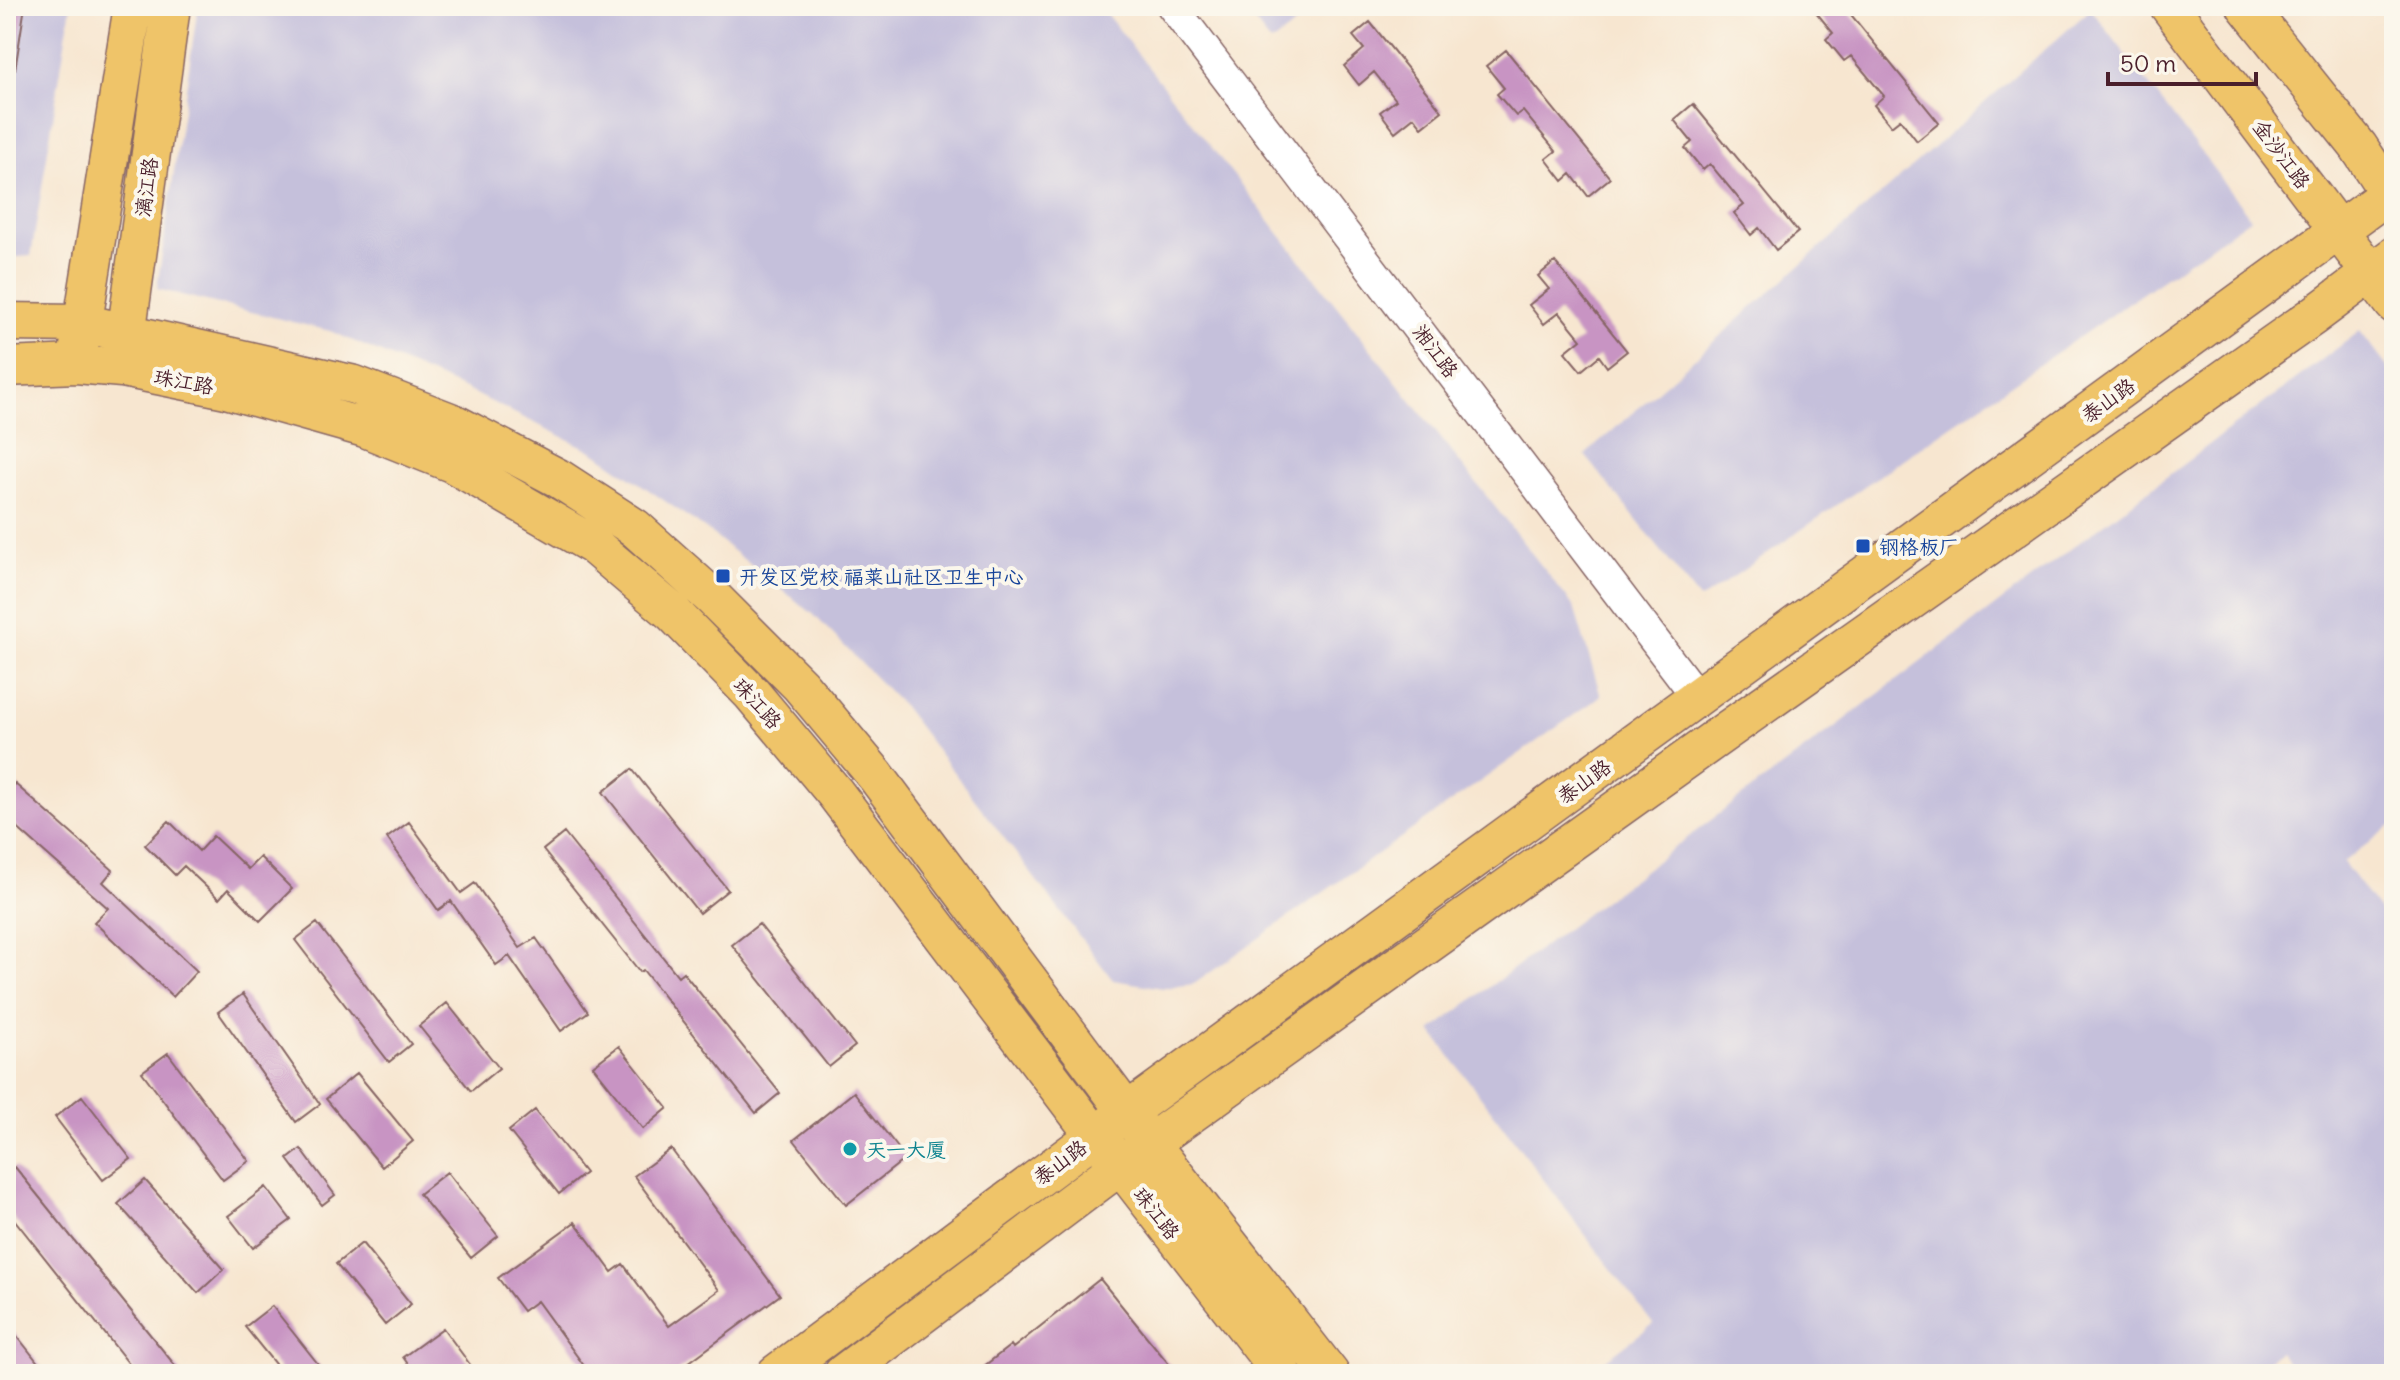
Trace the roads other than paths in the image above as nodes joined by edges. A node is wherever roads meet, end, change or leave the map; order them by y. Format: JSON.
{"nodes":[{"id":1,"x":133,"y":6,"type":"edge"},
{"id":2,"x":171,"y":6,"type":"edge"},
{"id":3,"x":1172,"y":6,"type":"edge"},
{"id":4,"x":2169,"y":6,"type":"edge"},
{"id":5,"x":2246,"y":6,"type":"edge"},
{"id":6,"x":2392,"y":195,"type":"edge"},
{"id":7,"x":2339,"y":229,"type":"junction"},
{"id":8,"x":2383,"y":264,"type":"edge"},
{"id":9,"x":2394,"y":304,"type":"edge"},
{"id":10,"x":6,"y":322,"type":"edge"},
{"id":11,"x":82,"y":323,"type":"junction"},
{"id":12,"x":124,"y":350,"type":"junction"},
{"id":13,"x":76,"y":364,"type":"junction"},
{"id":14,"x":6,"y":367,"type":"edge"},
{"id":15,"x":1698,"y":698,"type":"junction"},
{"id":16,"x":1127,"y":1112,"type":"junction"},
{"id":17,"x":1095,"y":1136,"type":"junction"},
{"id":18,"x":1135,"y":1154,"type":"junction"},
{"id":19,"x":776,"y":1374,"type":"edge"},
{"id":20,"x":843,"y":1374,"type":"edge"},
{"id":21,"x":1282,"y":1374,"type":"edge"},
{"id":22,"x":1330,"y":1374,"type":"edge"}],
"edges":[{"from":1,"to":11,"type":"main road","name":"漓江路"},
{"from":2,"to":12,"type":"main road","name":"漓江路"},
{"from":3,"to":15,"type":"street","name":"湘江路"},
{"from":4,"to":7,"type":"main road","name":"金沙江路"},
{"from":5,"to":6,"type":"main road"},
{"from":6,"to":7,"type":"main road","name":"泰山路"},
{"from":7,"to":8,"type":"main road","name":"金沙江路"},
{"from":7,"to":15,"type":"main road","name":"泰山路"},
{"from":8,"to":9,"type":"main road","name":"金沙江路"},
{"from":8,"to":18,"type":"main road","name":"泰山路"},
{"from":10,"to":11,"type":"main road"},
{"from":11,"to":12,"type":"main road"},
{"from":11,"to":13,"type":"main road","name":"漓江路"},
{"from":12,"to":13,"type":"main road","name":"珠江路"},
{"from":12,"to":16,"type":"main road"},
{"from":12,"to":17,"type":"main road","name":"珠江路"},
{"from":13,"to":14,"type":"main road","name":"珠江路"},
{"from":15,"to":16,"type":"main road","name":"泰山路"},
{"from":16,"to":17,"type":"main road","name":"泰山路"},
{"from":16,"to":18,"type":"main road"},
{"from":17,"to":18,"type":"main road","name":"珠江路"},
{"from":17,"to":19,"type":"main road","name":"泰山路"},
{"from":18,"to":20,"type":"main road","name":"泰山路"},
{"from":18,"to":21,"type":"main road","name":"珠江路"},
{"from":18,"to":22,"type":"main road"}]}
